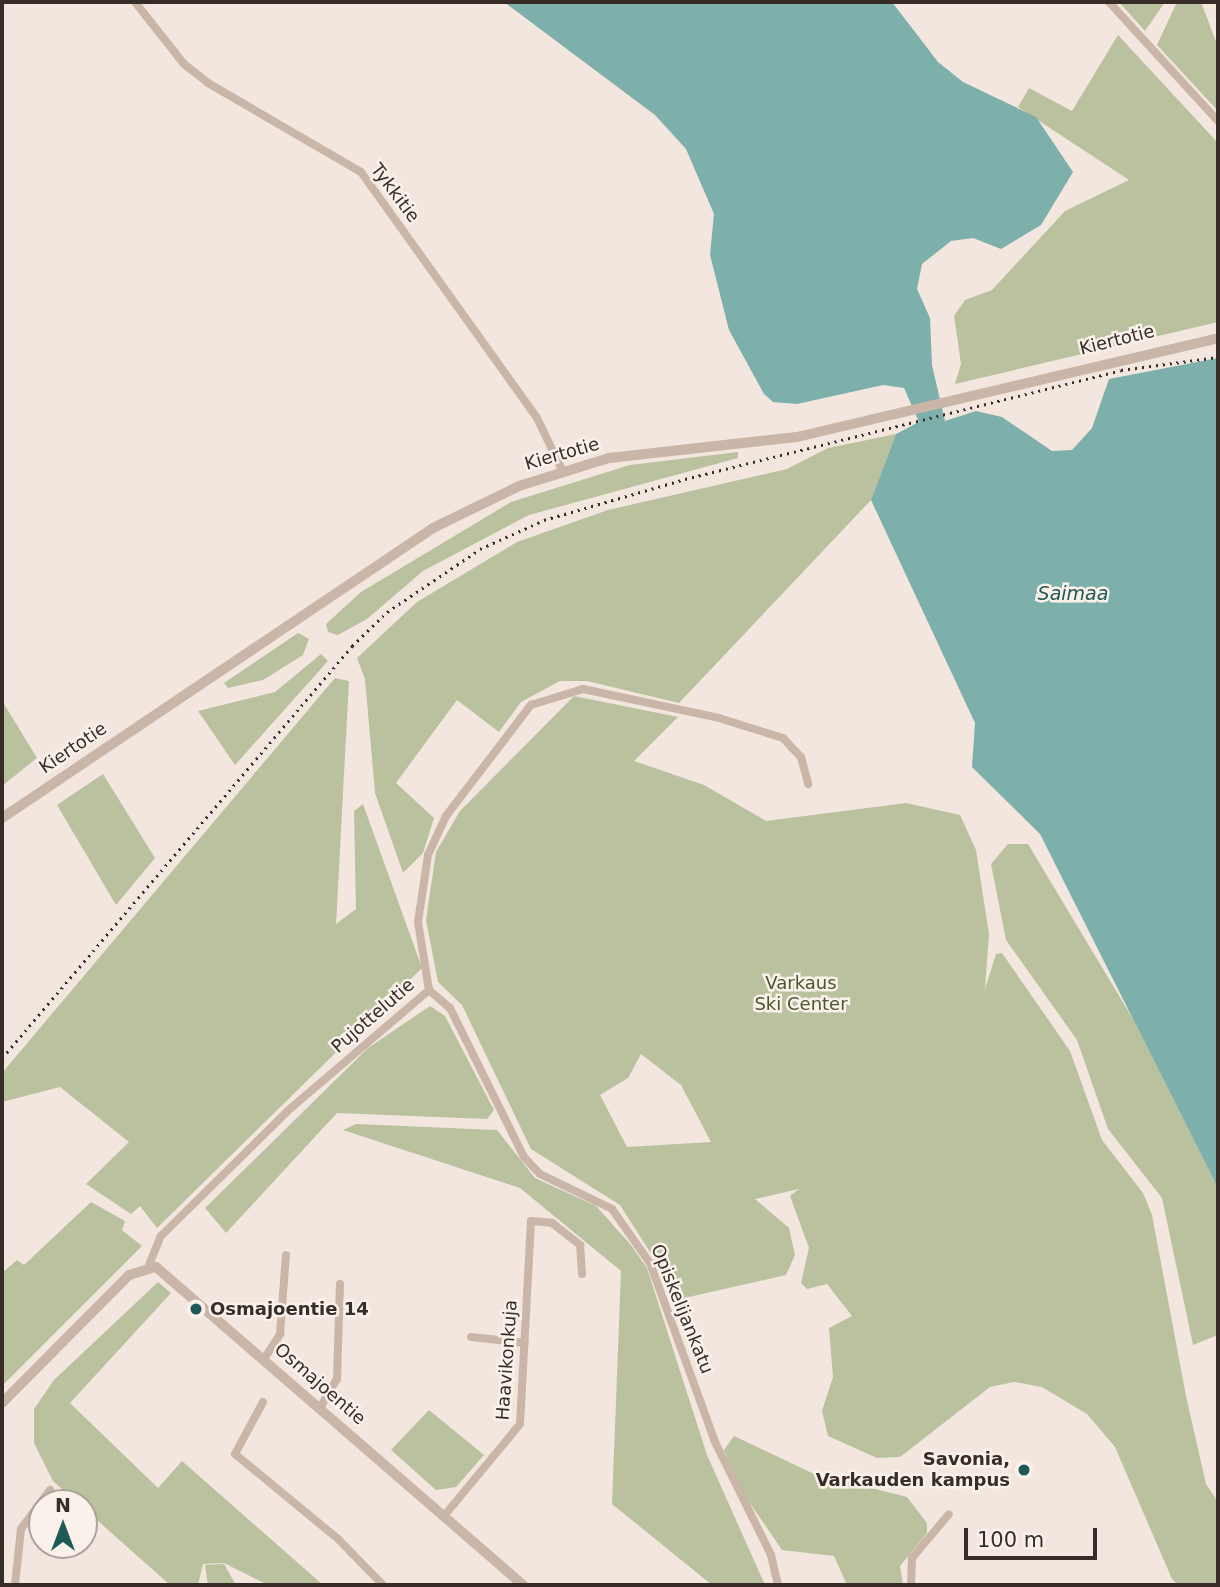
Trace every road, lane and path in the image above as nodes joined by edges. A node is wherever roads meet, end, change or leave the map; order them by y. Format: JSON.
{"nodes":[{"id":1,"x":135,"y":2,"type":"edge"},
{"id":2,"x":1109,"y":2,"type":"edge"},
{"id":3,"x":1218,"y":121,"type":"edge"},
{"id":4,"x":1218,"y":338,"type":"edge"},
{"id":5,"x":562,"y":470,"type":"junction"},
{"id":6,"x":808,"y":784,"type":"dead end"},
{"id":7,"x":2,"y":818,"type":"edge"},
{"id":8,"x":429,"y":990,"type":"junction"},
{"id":9,"x":286,"y":1255,"type":"dead end"},
{"id":10,"x":149,"y":1265,"type":"junction"},
{"id":11,"x":582,"y":1274,"type":"dead end"},
{"id":12,"x":340,"y":1284,"type":"dead end"},
{"id":13,"x":471,"y":1337,"type":"dead end"},
{"id":14,"x":524,"y":1343,"type":"junction"},
{"id":15,"x":264,"y":1359,"type":"junction"},
{"id":16,"x":263,"y":1402,"type":"dead end"},
{"id":17,"x":2,"y":1404,"type":"edge"},
{"id":18,"x":320,"y":1408,"type":"junction"},
{"id":19,"x":948,"y":1514,"type":"dead end"},
{"id":20,"x":444,"y":1516,"type":"junction"},
{"id":21,"x":28,"y":1520,"type":"edge"},
{"id":22,"x":15,"y":1585,"type":"edge"},
{"id":23,"x":378,"y":1585,"type":"edge"},
{"id":24,"x":523,"y":1585,"type":"edge"},
{"id":25,"x":778,"y":1585,"type":"edge"},
{"id":26,"x":911,"y":1585,"type":"edge"}],
"edges":[{"from":1,"to":5,"type":"street","name":"Tykkitie"},
{"from":2,"to":3,"type":"street"},
{"from":4,"to":5,"type":"street","name":"Kiertotie"},
{"from":5,"to":7,"type":"street","name":"Kiertotie"},
{"from":6,"to":8,"type":"street","name":"Pujottelutie"},
{"from":8,"to":10,"type":"street","name":"Pujottelutie"},
{"from":8,"to":25,"type":"street","name":"Opiskelijankatu"},
{"from":9,"to":15,"type":"street"},
{"from":10,"to":15,"type":"street","name":"Osmajoentie"},
{"from":10,"to":17,"type":"street"},
{"from":11,"to":14,"type":"street","name":"Haavikonkuja"},
{"from":12,"to":18,"type":"street"},
{"from":13,"to":14,"type":"street"},
{"from":14,"to":20,"type":"street","name":"Haavikonkuja"},
{"from":15,"to":18,"type":"street","name":"Osmajoentie"},
{"from":16,"to":23,"type":"street"},
{"from":18,"to":20,"type":"street","name":"Osmajoentie"},
{"from":19,"to":26,"type":"street"},
{"from":20,"to":24,"type":"street","name":"Osmajoentie"},
{"from":21,"to":22,"type":"street"}]}
